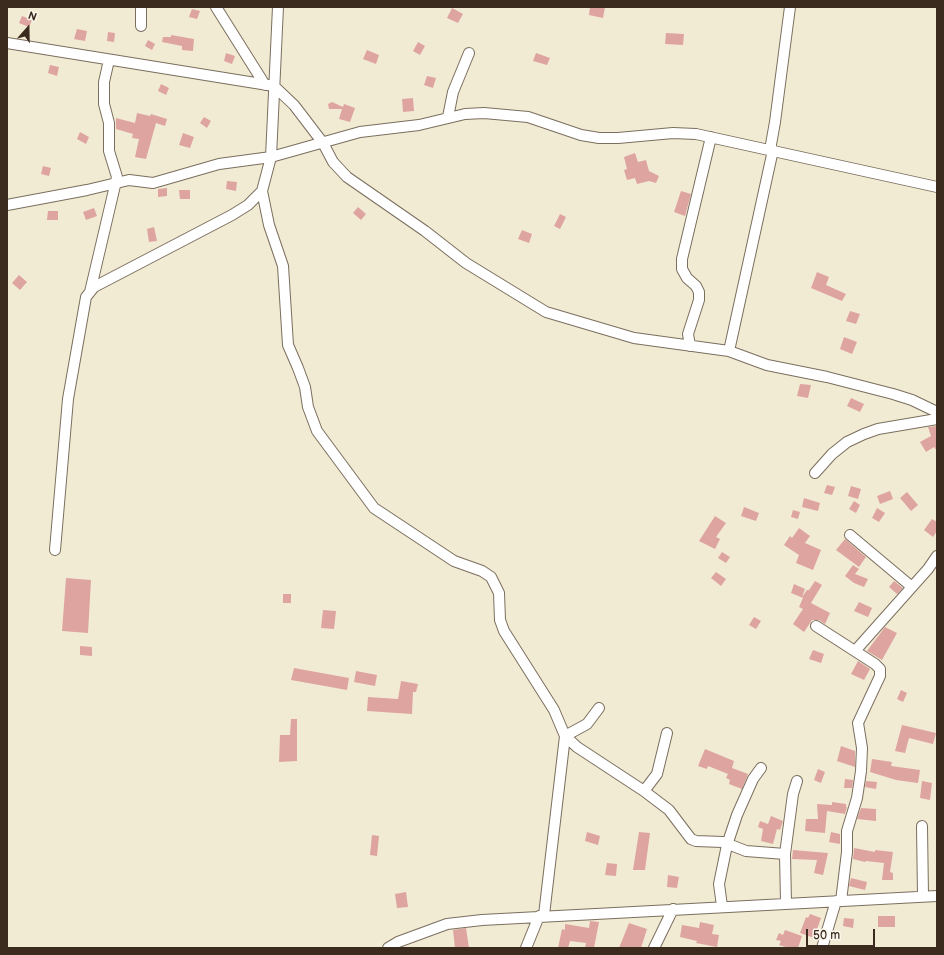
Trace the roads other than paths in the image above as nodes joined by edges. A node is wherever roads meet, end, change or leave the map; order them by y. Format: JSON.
{"nodes":[{"id":1,"x":141,"y":7,"type":"edge"},
{"id":2,"x":216,"y":7,"type":"edge"},
{"id":3,"x":278,"y":7,"type":"edge"},
{"id":4,"x":790,"y":7,"type":"edge"},
{"id":5,"x":141,"y":26,"type":"dead end"},
{"id":6,"x":7,"y":43,"type":"edge"},
{"id":7,"x":469,"y":53,"type":"dead end"},
{"id":8,"x":109,"y":60,"type":"junction"},
{"id":9,"x":270,"y":85,"type":"junction"},
{"id":10,"x":448,"y":117,"type":"junction"},
{"id":11,"x":711,"y":137,"type":"junction"},
{"id":12,"x":323,"y":143,"type":"junction"},
{"id":13,"x":772,"y":150,"type":"junction"},
{"id":14,"x":271,"y":157,"type":"junction"},
{"id":15,"x":114,"y":184,"type":"junction"},
{"id":16,"x":937,"y":187,"type":"edge"},
{"id":17,"x":262,"y":190,"type":"junction"},
{"id":18,"x":7,"y":205,"type":"edge"},
{"id":19,"x":90,"y":292,"type":"junction"},
{"id":20,"x":690,"y":346,"type":"junction"},
{"id":21,"x":729,"y":351,"type":"junction"},
{"id":22,"x":937,"y":412,"type":"edge"},
{"id":23,"x":937,"y":419,"type":"edge"},
{"id":24,"x":815,"y":473,"type":"dead end"},
{"id":25,"x":850,"y":536,"type":"dead end"},
{"id":26,"x":55,"y":550,"type":"dead end"},
{"id":27,"x":937,"y":556,"type":"edge"},
{"id":28,"x":912,"y":587,"type":"junction"},
{"id":29,"x":816,"y":626,"type":"dead end"},
{"id":30,"x":856,"y":651,"type":"junction"},
{"id":31,"x":599,"y":708,"type":"dead end"},
{"id":32,"x":667,"y":733,"type":"dead end"},
{"id":33,"x":565,"y":736,"type":"junction"},
{"id":34,"x":761,"y":768,"type":"dead end"},
{"id":35,"x":797,"y":781,"type":"dead end"},
{"id":36,"x":644,"y":791,"type":"junction"},
{"id":37,"x":922,"y":826,"type":"dead end"},
{"id":38,"x":727,"y":845,"type":"junction"},
{"id":39,"x":785,"y":854,"type":"junction"},
{"id":40,"x":923,"y":896,"type":"junction"},
{"id":41,"x":937,"y":896,"type":"edge"},
{"id":42,"x":838,"y":901,"type":"junction"},
{"id":43,"x":786,"y":903,"type":"junction"},
{"id":44,"x":722,"y":906,"type":"junction"},
{"id":45,"x":674,"y":909,"type":"junction"},
{"id":46,"x":541,"y":916,"type":"junction"},
{"id":47,"x":388,"y":948,"type":"edge"},
{"id":48,"x":526,"y":948,"type":"edge"},
{"id":49,"x":654,"y":948,"type":"edge"},
{"id":50,"x":822,"y":948,"type":"edge"}],
"edges":[{"from":1,"to":5,"type":"street"},
{"from":2,"to":9,"type":"street"},
{"from":3,"to":9,"type":"street"},
{"from":4,"to":13,"type":"street"},
{"from":6,"to":8,"type":"street"},
{"from":7,"to":10,"type":"street"},
{"from":8,"to":9,"type":"street"},
{"from":8,"to":15,"type":"street"},
{"from":9,"to":12,"type":"street"},
{"from":9,"to":14,"type":"street"},
{"from":10,"to":11,"type":"street"},
{"from":10,"to":12,"type":"street"},
{"from":11,"to":13,"type":"street"},
{"from":11,"to":20,"type":"street"},
{"from":12,"to":14,"type":"street"},
{"from":12,"to":20,"type":"street"},
{"from":13,"to":16,"type":"street"},
{"from":13,"to":21,"type":"street"},
{"from":14,"to":15,"type":"street"},
{"from":14,"to":17,"type":"street"},
{"from":15,"to":18,"type":"street"},
{"from":15,"to":19,"type":"street"},
{"from":17,"to":19,"type":"street"},
{"from":17,"to":33,"type":"street"},
{"from":19,"to":26,"type":"street"},
{"from":20,"to":21,"type":"street"},
{"from":21,"to":22,"type":"street"},
{"from":23,"to":24,"type":"street"},
{"from":25,"to":28,"type":"street"},
{"from":27,"to":28,"type":"street"},
{"from":28,"to":30,"type":"street"},
{"from":29,"to":30,"type":"street"},
{"from":30,"to":42,"type":"street"},
{"from":31,"to":33,"type":"street"},
{"from":32,"to":36,"type":"street"},
{"from":33,"to":36,"type":"street"},
{"from":33,"to":46,"type":"street"},
{"from":34,"to":38,"type":"street"},
{"from":35,"to":39,"type":"street"},
{"from":36,"to":38,"type":"street"},
{"from":37,"to":40,"type":"street"},
{"from":38,"to":39,"type":"street"},
{"from":38,"to":44,"type":"street"},
{"from":39,"to":43,"type":"street"},
{"from":40,"to":41,"type":"street"},
{"from":40,"to":42,"type":"street"},
{"from":42,"to":43,"type":"street"},
{"from":42,"to":50,"type":"street"},
{"from":43,"to":44,"type":"street"},
{"from":44,"to":45,"type":"street"},
{"from":45,"to":46,"type":"street"},
{"from":45,"to":49,"type":"street"},
{"from":46,"to":47,"type":"street"},
{"from":46,"to":48,"type":"street"}]}
